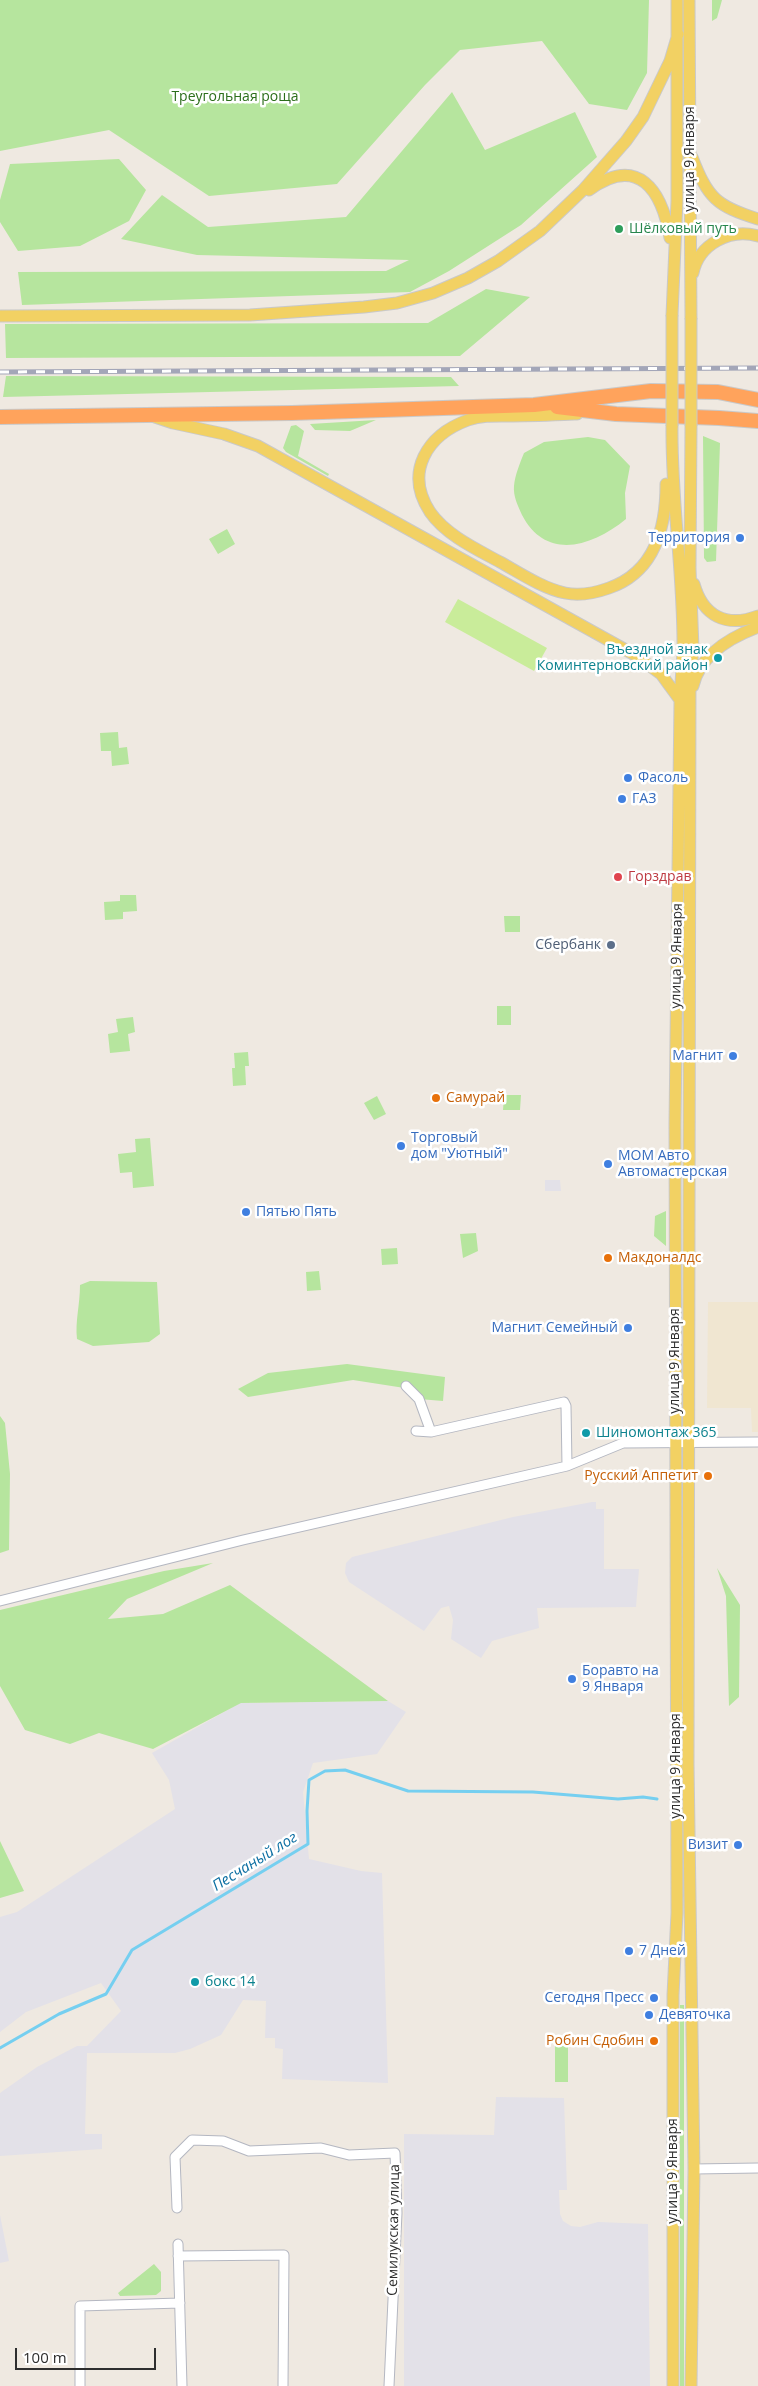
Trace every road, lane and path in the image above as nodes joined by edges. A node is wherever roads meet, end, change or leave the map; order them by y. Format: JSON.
{"nodes":[{"id":1,"x":678,"y":0,"type":"edge"},
{"id":2,"x":689,"y":0,"type":"edge"},
{"id":3,"x":678,"y":34,"type":"junction"},
{"id":4,"x":689,"y":151,"type":"junction"},
{"id":5,"x":558,"y":215,"type":"junction"},
{"id":6,"x":758,"y":219,"type":"edge"},
{"id":7,"x":758,"y":236,"type":"edge"},
{"id":8,"x":674,"y":266,"type":"junction"},
{"id":9,"x":690,"y":289,"type":"junction"},
{"id":10,"x":0,"y":316,"type":"edge"},
{"id":11,"x":758,"y":400,"type":"edge"},
{"id":12,"x":534,"y":405,"type":"junction"},
{"id":13,"x":616,"y":414,"type":"junction"},
{"id":14,"x":148,"y":415,"type":"junction"},
{"id":15,"x":0,"y":417,"type":"edge"},
{"id":16,"x":758,"y":422,"type":"edge"},
{"id":17,"x":672,"y":441,"type":"junction"},
{"id":18,"x":690,"y":568,"type":"junction"},
{"id":19,"x":758,"y":616,"type":"edge"},
{"id":20,"x":758,"y":627,"type":"edge"},
{"id":21,"x":685,"y":702,"type":"junction"},
{"id":22,"x":406,"y":1386,"type":"dead end"},
{"id":23,"x":416,"y":1431,"type":"dead end"},
{"id":24,"x":431,"y":1432,"type":"junction"},
{"id":25,"x":675,"y":1442,"type":"junction"},
{"id":26,"x":689,"y":1442,"type":"junction"},
{"id":27,"x":758,"y":1442,"type":"edge"},
{"id":28,"x":567,"y":1466,"type":"junction"},
{"id":29,"x":683,"y":1550,"type":"junction"},
{"id":30,"x":0,"y":1601,"type":"edge"},
{"id":31,"x":758,"y":2168,"type":"edge"},
{"id":32,"x":694,"y":2169,"type":"junction"},
{"id":33,"x":176,"y":2208,"type":"dead end"},
{"id":34,"x":178,"y":2244,"type":"dead end"},
{"id":35,"x":178,"y":2256,"type":"junction"},
{"id":36,"x":180,"y":2302,"type":"junction"},
{"id":37,"x":80,"y":2386,"type":"edge"},
{"id":38,"x":182,"y":2386,"type":"edge"},
{"id":39,"x":283,"y":2386,"type":"edge"},
{"id":40,"x":389,"y":2386,"type":"edge"},
{"id":41,"x":673,"y":2386,"type":"edge"},
{"id":42,"x":691,"y":2386,"type":"edge"}],
"edges":[{"from":1,"to":3,"type":"main road","name":"улица 9 Января"},
{"from":2,"to":4,"type":"main road","name":"улица 9 Января"},
{"from":3,"to":5,"type":"main road"},
{"from":3,"to":8,"type":"main road","name":"улица 9 Января"},
{"from":4,"to":6,"type":"main road"},
{"from":4,"to":9,"type":"main road","name":"улица 9 Января"},
{"from":5,"to":8,"type":"main road"},
{"from":5,"to":10,"type":"main road"},
{"from":7,"to":9,"type":"main road"},
{"from":8,"to":17,"type":"main road","name":"улица 9 Января","bridge":true},
{"from":9,"to":18,"type":"main road","name":"улица 9 Января","bridge":true},
{"from":11,"to":12,"type":"highway"},
{"from":12,"to":13,"type":"highway"},
{"from":12,"to":14,"type":"highway"},
{"from":13,"to":16,"type":"highway"},
{"from":13,"to":17,"type":"main road"},
{"from":14,"to":15,"type":"highway"},
{"from":14,"to":21,"type":"main road"},
{"from":17,"to":21,"type":"main road","name":"улица 9 Января"},
{"from":18,"to":19,"type":"main road"},
{"from":18,"to":21,"type":"main road","name":"улица 9 Января"},
{"from":20,"to":21,"type":"main road"},
{"from":21,"to":25,"type":"main road","name":"улица 9 Января"},
{"from":21,"to":26,"type":"main road","name":"улица 9 Января"},
{"from":22,"to":24,"type":"street"},
{"from":23,"to":24,"type":"street"},
{"from":24,"to":28,"type":"street"},
{"from":25,"to":26,"type":"street"},
{"from":25,"to":28,"type":"street"},
{"from":25,"to":29,"type":"main road","name":"улица 9 Января"},
{"from":26,"to":27,"type":"street"},
{"from":26,"to":29,"type":"main road","name":"улица 9 Января"},
{"from":28,"to":30,"type":"street"},
{"from":29,"to":32,"type":"main road","name":"улица 9 Января"},
{"from":29,"to":41,"type":"main road","name":"улица 9 Января"},
{"from":31,"to":32,"type":"street"},
{"from":32,"to":42,"type":"main road","name":"улица 9 Января"},
{"from":33,"to":40,"type":"street","name":"Семилукская улица"},
{"from":34,"to":35,"type":"street"},
{"from":35,"to":36,"type":"street"},
{"from":35,"to":39,"type":"street"},
{"from":36,"to":37,"type":"street"},
{"from":36,"to":38,"type":"street"}]}
